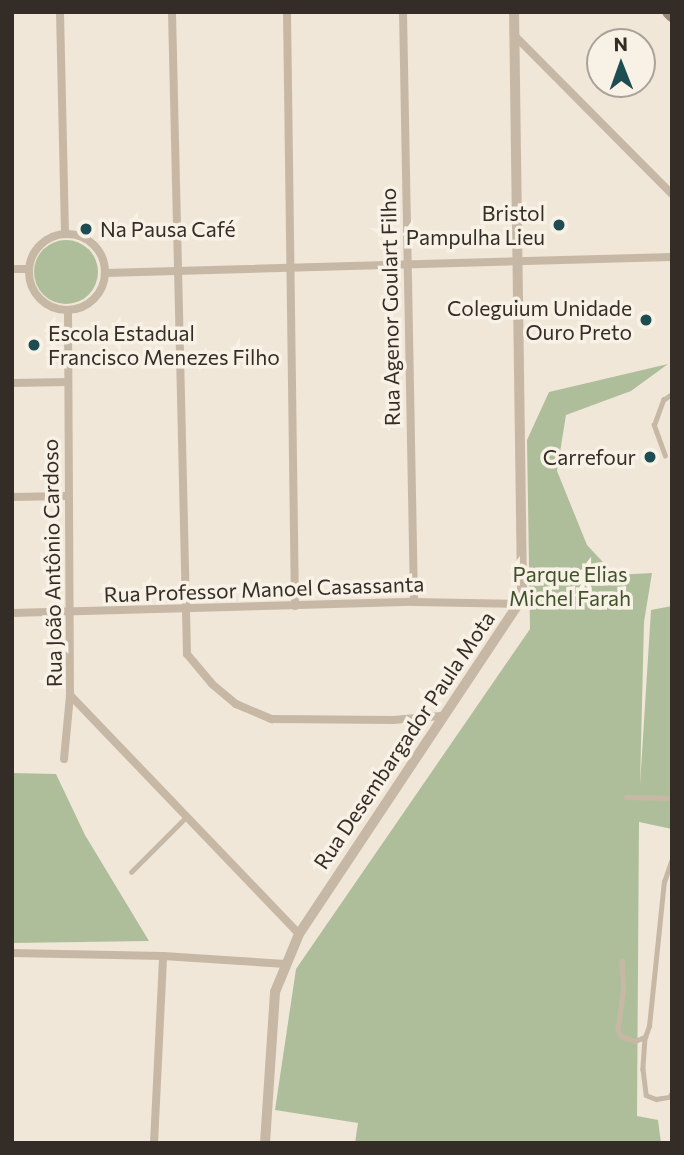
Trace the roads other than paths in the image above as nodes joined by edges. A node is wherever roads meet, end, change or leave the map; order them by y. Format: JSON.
{"nodes":[{"id":1,"x":60,"y":12,"type":"edge"},
{"id":2,"x":172,"y":12,"type":"edge"},
{"id":3,"x":287,"y":12,"type":"edge"},
{"id":4,"x":403,"y":12,"type":"edge"},
{"id":5,"x":514,"y":12,"type":"edge"},
{"id":6,"x":668,"y":12,"type":"edge"},
{"id":7,"x":672,"y":16,"type":"edge"},
{"id":8,"x":514,"y":34,"type":"junction"},
{"id":9,"x":672,"y":194,"type":"edge"},
{"id":10,"x":65,"y":234,"type":"junction"},
{"id":11,"x":672,"y":257,"type":"edge"},
{"id":12,"x":519,"y":263,"type":"junction"},
{"id":13,"x":406,"y":265,"type":"junction"},
{"id":14,"x":290,"y":267,"type":"junction"},
{"id":15,"x":12,"y":269,"type":"edge"},
{"id":16,"x":29,"y":269,"type":"junction"},
{"id":17,"x":179,"y":270,"type":"junction"},
{"id":18,"x":105,"y":273,"type":"junction"},
{"id":19,"x":68,"y":310,"type":"junction"},
{"id":20,"x":68,"y":382,"type":"junction"},
{"id":21,"x":12,"y":383,"type":"edge"},
{"id":22,"x":672,"y":394,"type":"edge"},
{"id":23,"x":665,"y":456,"type":"dead end"},
{"id":24,"x":67,"y":496,"type":"junction"},
{"id":25,"x":12,"y":497,"type":"edge"},
{"id":26,"x":414,"y":602,"type":"junction"},
{"id":27,"x":517,"y":604,"type":"junction"},
{"id":28,"x":295,"y":606,"type":"junction"},
{"id":29,"x":186,"y":608,"type":"junction"},
{"id":30,"x":68,"y":612,"type":"junction"},
{"id":31,"x":12,"y":613,"type":"edge"},
{"id":32,"x":70,"y":695,"type":"junction"},
{"id":33,"x":441,"y":716,"type":"junction"},
{"id":34,"x":64,"y":759,"type":"dead end"},
{"id":35,"x":626,"y":797,"type":"dead end"},
{"id":36,"x":672,"y":798,"type":"edge"},
{"id":37,"x":186,"y":817,"type":"junction"},
{"id":38,"x":672,"y":859,"type":"edge"},
{"id":39,"x":131,"y":872,"type":"dead end"},
{"id":40,"x":299,"y":934,"type":"junction"},
{"id":41,"x":12,"y":953,"type":"edge"},
{"id":42,"x":163,"y":956,"type":"junction"},
{"id":43,"x":622,"y":961,"type":"dead end"},
{"id":44,"x":286,"y":964,"type":"junction"},
{"id":45,"x":645,"y":1037,"type":"junction"},
{"id":46,"x":672,"y":1093,"type":"edge"},
{"id":47,"x":154,"y":1143,"type":"edge"},
{"id":48,"x":265,"y":1143,"type":"edge"}],
"edges":[{"from":1,"to":10,"type":"street"},
{"from":2,"to":17,"type":"street"},
{"from":3,"to":14,"type":"street"},
{"from":4,"to":13,"type":"street","name":"Rua Agenor Goulart Filho"},
{"from":5,"to":8,"type":"street","name":"Rua Desembargador Paula Mota"},
{"from":6,"to":7,"type":"main road"},
{"from":8,"to":9,"type":"street"},
{"from":8,"to":12,"type":"street","name":"Rua Desembargador Paula Mota"},
{"from":10,"to":16,"type":"street"},
{"from":10,"to":18,"type":"street"},
{"from":11,"to":12,"type":"street"},
{"from":12,"to":13,"type":"street"},
{"from":12,"to":27,"type":"street","name":"Rua Desembargador Paula Mota"},
{"from":13,"to":14,"type":"street"},
{"from":13,"to":26,"type":"street","name":"Rua Agenor Goulart Filho"},
{"from":14,"to":17,"type":"street"},
{"from":14,"to":28,"type":"street"},
{"from":15,"to":16,"type":"street"},
{"from":16,"to":19,"type":"street"},
{"from":17,"to":18,"type":"street"},
{"from":17,"to":29,"type":"street"},
{"from":18,"to":19,"type":"street"},
{"from":19,"to":20,"type":"street","name":"Rua João Antônio Cardoso"},
{"from":20,"to":21,"type":"street"},
{"from":20,"to":24,"type":"street","name":"Rua João Antônio Cardoso"},
{"from":22,"to":23,"type":"lane"},
{"from":24,"to":25,"type":"street"},
{"from":24,"to":30,"type":"street","name":"Rua João Antônio Cardoso"},
{"from":26,"to":27,"type":"street","name":"Rua Professor Manoel Casassanta"},
{"from":26,"to":28,"type":"street","name":"Rua Professor Manoel Casassanta"},
{"from":27,"to":33,"type":"street","name":"Rua Desembargador Paula Mota"},
{"from":28,"to":29,"type":"street","name":"Rua Professor Manoel Casassanta"},
{"from":29,"to":30,"type":"street","name":"Rua Professor Manoel Casassanta"},
{"from":29,"to":33,"type":"street"},
{"from":30,"to":31,"type":"street","name":"Rua Professor Manoel Casassanta"},
{"from":30,"to":32,"type":"street","name":"Rua João Antônio Cardoso"},
{"from":32,"to":34,"type":"street"},
{"from":32,"to":37,"type":"street","name":"Rua João Antônio Cardoso"},
{"from":33,"to":40,"type":"street","name":"Rua Desembargador Paula Mota"},
{"from":35,"to":36,"type":"lane"},
{"from":37,"to":39,"type":"lane"},
{"from":37,"to":40,"type":"street","name":"Rua João Antônio Cardoso"},
{"from":38,"to":45,"type":"lane"},
{"from":40,"to":44,"type":"street","name":"Rua Desembargador Paula Mota"},
{"from":41,"to":42,"type":"street"},
{"from":42,"to":44,"type":"street"},
{"from":42,"to":47,"type":"street"},
{"from":43,"to":45,"type":"lane"},
{"from":44,"to":48,"type":"street","name":"Rua Desembargador Paula Mota"},
{"from":45,"to":46,"type":"lane"}]}
